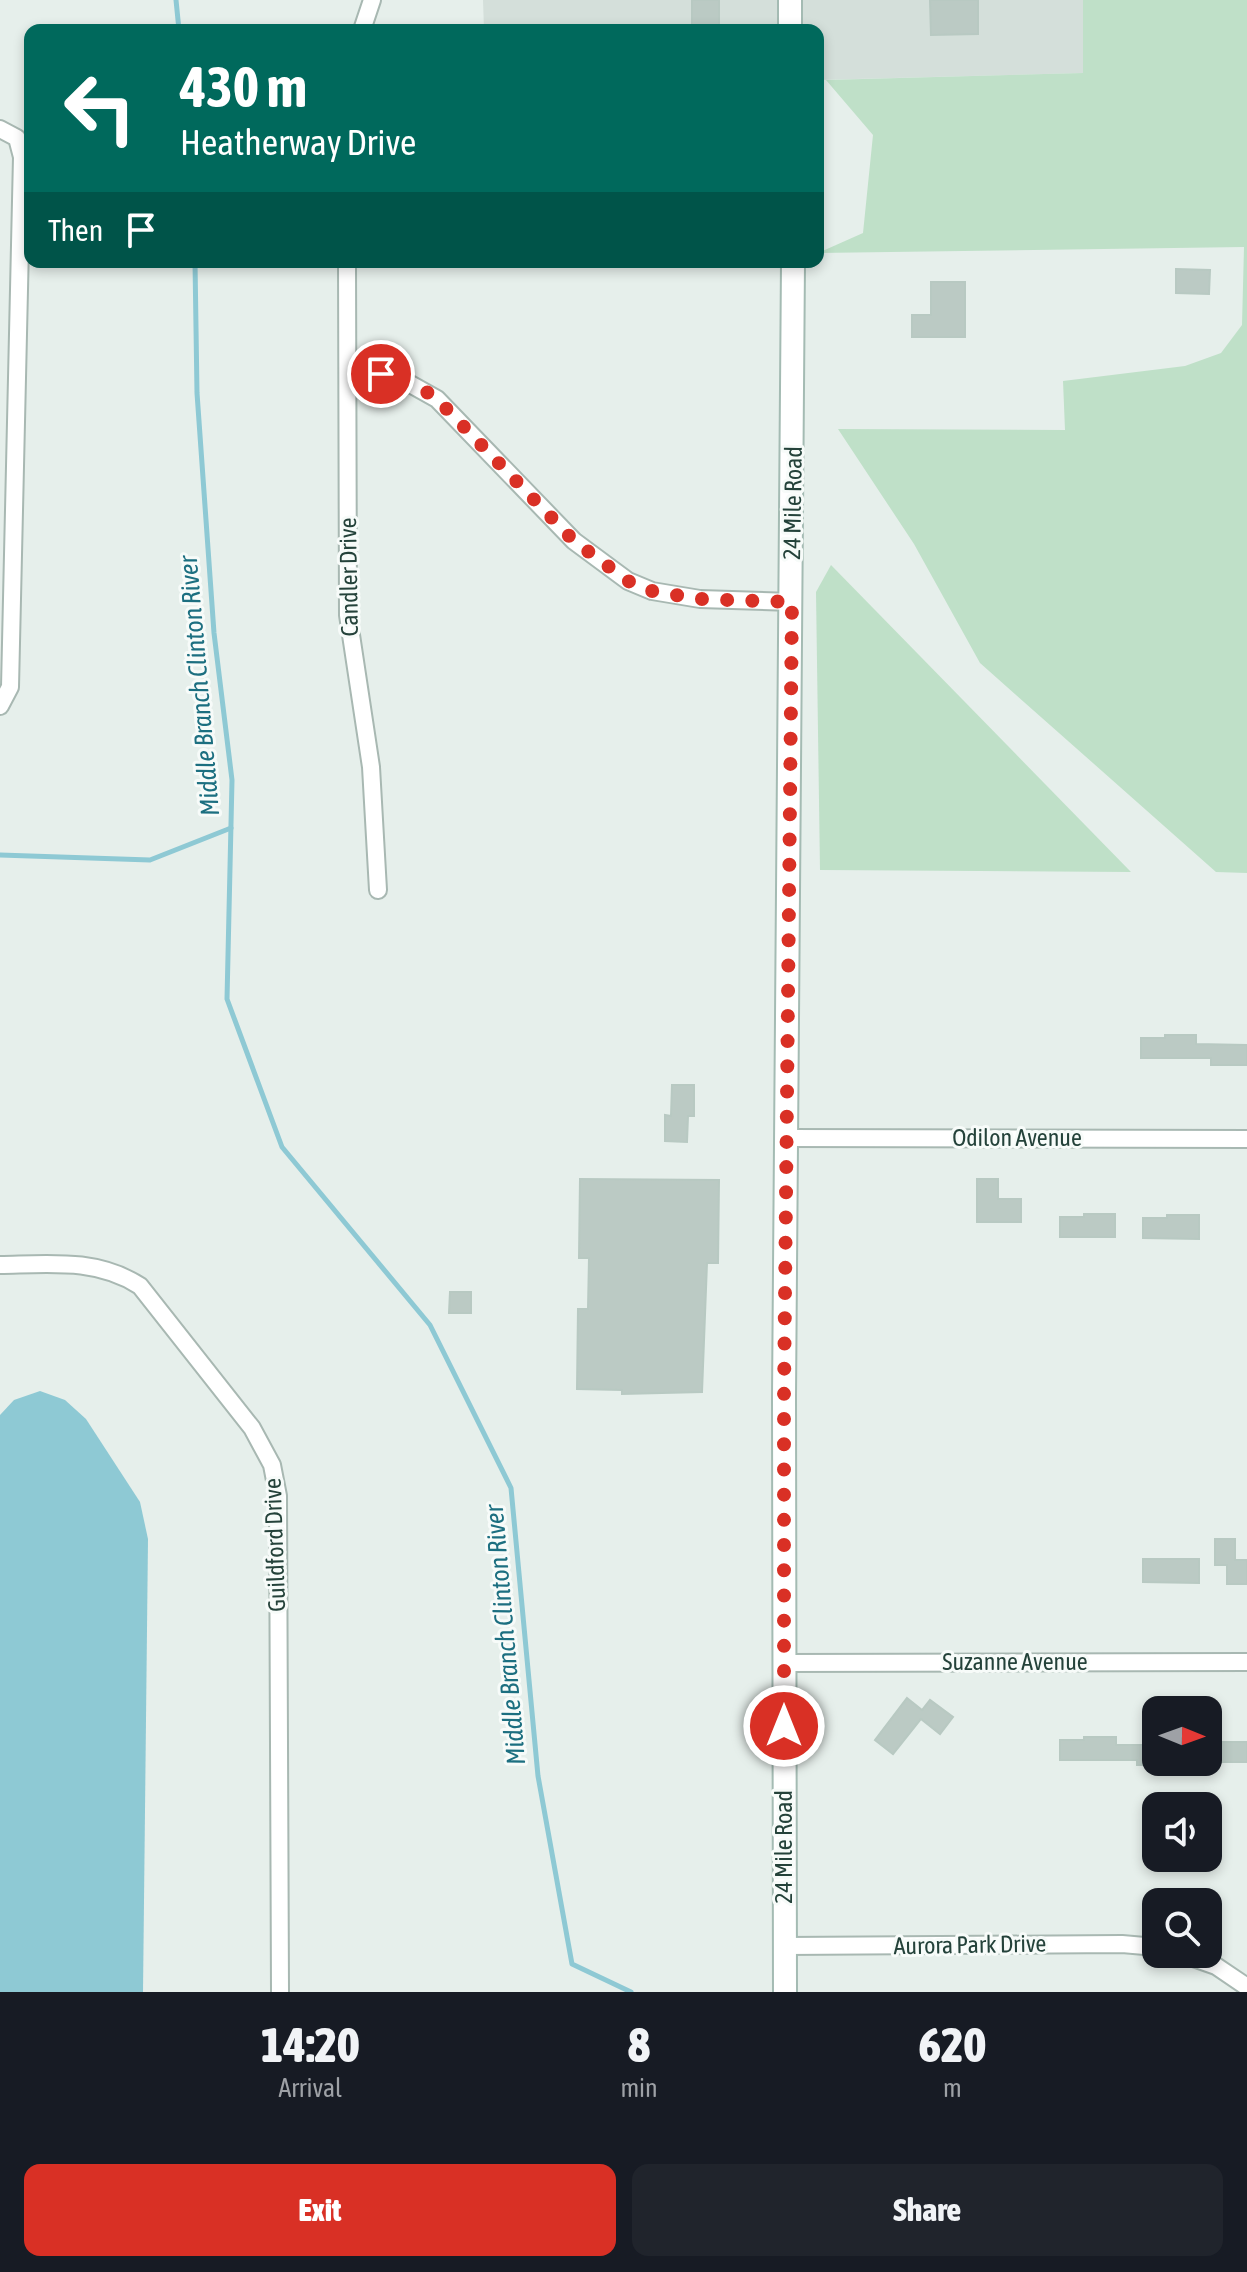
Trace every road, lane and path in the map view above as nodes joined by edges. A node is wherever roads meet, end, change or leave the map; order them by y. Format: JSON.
{"nodes":[{"id":1,"x":372,"y":0,"type":"edge"},
{"id":2,"x":790,"y":0,"type":"edge"},
{"id":3,"x":364,"y":24,"type":"edge"},
{"id":4,"x":790,"y":24,"type":"edge"},
{"id":5,"x":0,"y":129,"type":"edge"},
{"id":6,"x":347,"y":268,"type":"edge"},
{"id":7,"x":793,"y":268,"type":"edge"},
{"id":8,"x":348,"y":370,"type":"junction"},
{"id":9,"x":792,"y":602,"type":"junction"},
{"id":10,"x":1,"y":705,"type":"edge"},
{"id":11,"x":378,"y":890,"type":"dead end"},
{"id":12,"x":787,"y":1138,"type":"junction"},
{"id":13,"x":1247,"y":1139,"type":"edge"},
{"id":14,"x":0,"y":1265,"type":"edge"},
{"id":15,"x":1247,"y":1662,"type":"edge"},
{"id":16,"x":784,"y":1663,"type":"junction"},
{"id":17,"x":785,"y":1946,"type":"junction"},
{"id":18,"x":1142,"y":1946,"type":"edge"},
{"id":19,"x":1219,"y":1968,"type":"edge"},
{"id":20,"x":1247,"y":1987,"type":"edge"},
{"id":21,"x":280,"y":1992,"type":"edge"},
{"id":22,"x":785,"y":1992,"type":"edge"}],
"edges":[{"from":1,"to":3,"type":"street"},
{"from":2,"to":4,"type":"street"},
{"from":5,"to":10,"type":"street"},
{"from":6,"to":8,"type":"street","name":"Candler Drive"},
{"from":7,"to":9,"type":"street","name":"24 Mile Road"},
{"from":8,"to":9,"type":"street"},
{"from":8,"to":11,"type":"street","name":"Candler Drive"},
{"from":9,"to":12,"type":"street","name":"24 Mile Road"},
{"from":12,"to":13,"type":"street","name":"Odilon Avenue"},
{"from":12,"to":16,"type":"street","name":"24 Mile Road"},
{"from":14,"to":21,"type":"street","name":"Guildford Drive"},
{"from":15,"to":16,"type":"street","name":"Suzanne Avenue"},
{"from":16,"to":17,"type":"street","name":"24 Mile Road"},
{"from":17,"to":18,"type":"street","name":"Aurora Park Drive"},
{"from":17,"to":22,"type":"street","name":"24 Mile Road"},
{"from":19,"to":20,"type":"street"}]}
